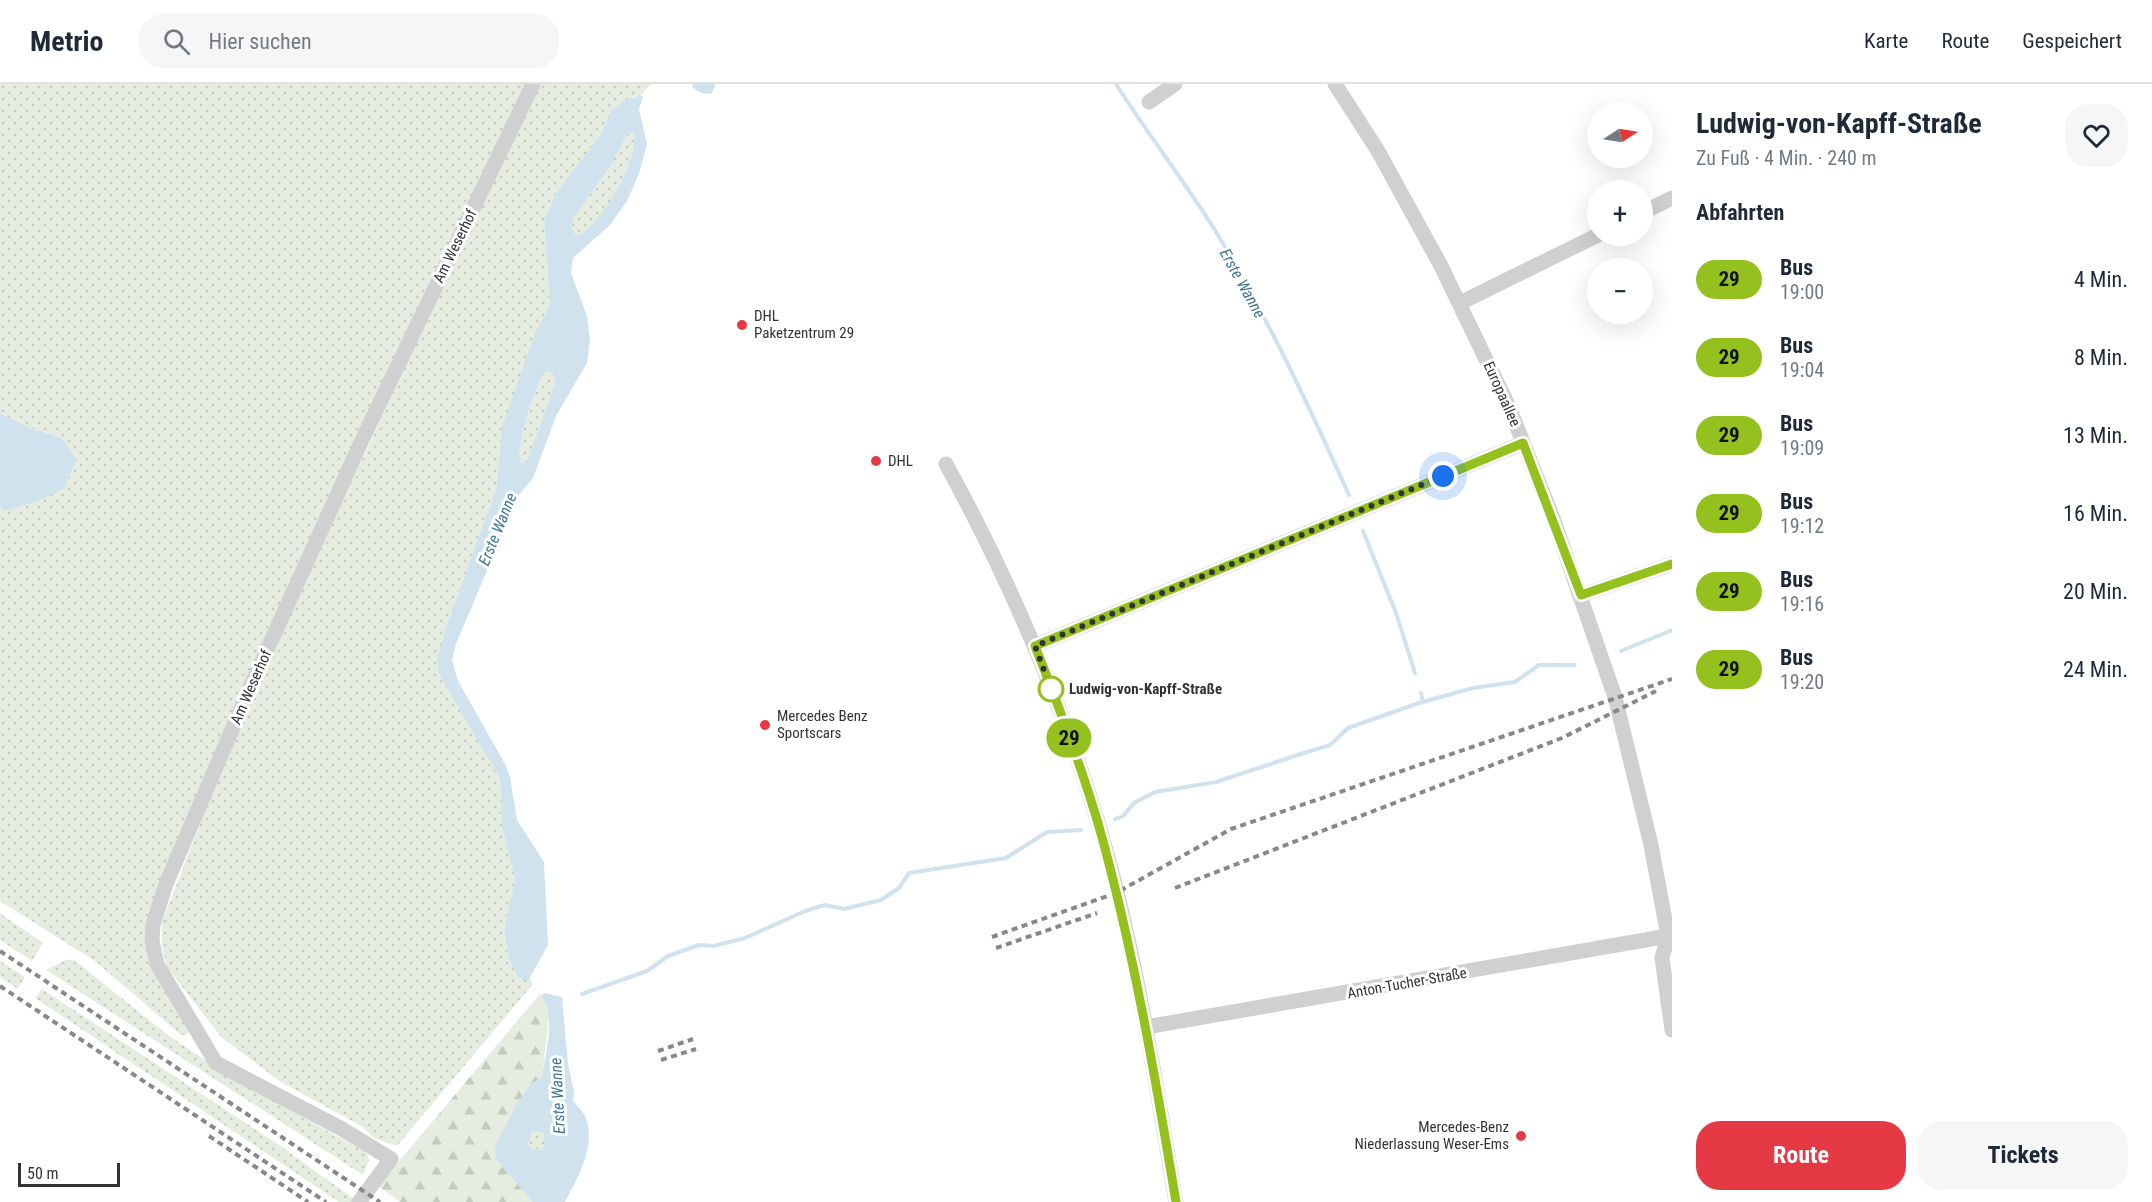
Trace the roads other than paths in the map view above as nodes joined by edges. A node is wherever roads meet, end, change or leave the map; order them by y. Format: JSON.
{"nodes":[{"id":1,"x":533,"y":84,"type":"edge"},
{"id":2,"x":1175,"y":84,"type":"edge"},
{"id":3,"x":1335,"y":84,"type":"edge"},
{"id":4,"x":1149,"y":102,"type":"dead end"},
{"id":5,"x":1672,"y":198,"type":"edge"},
{"id":6,"x":1653,"y":208,"type":"edge"},
{"id":7,"x":1587,"y":240,"type":"edge"},
{"id":8,"x":1460,"y":303,"type":"junction"},
{"id":9,"x":1523,"y":443,"type":"junction"},
{"id":10,"x":946,"y":464,"type":"dead end"},
{"id":11,"x":1672,"y":564,"type":"edge"},
{"id":12,"x":1581,"y":595,"type":"junction"},
{"id":13,"x":1035,"y":646,"type":"junction"},
{"id":14,"x":1671,"y":937,"type":"edge"},
{"id":15,"x":1146,"y":1027,"type":"junction"},
{"id":16,"x":1672,"y":1030,"type":"edge"},
{"id":17,"x":359,"y":1202,"type":"edge"},
{"id":18,"x":1176,"y":1202,"type":"edge"}],
"edges":[{"from":1,"to":17,"type":"street","name":"Am Weserhof"},
{"from":2,"to":4,"type":"street"},
{"from":3,"to":8,"type":"street","name":"Europaallee"},
{"from":5,"to":6,"type":"street"},
{"from":7,"to":8,"type":"street"},
{"from":8,"to":9,"type":"street","name":"Europaallee"},
{"from":9,"to":12,"type":"street","name":"Europaallee"},
{"from":9,"to":13,"type":"street"},
{"from":10,"to":13,"type":"street"},
{"from":11,"to":12,"type":"street"},
{"from":12,"to":14,"type":"street","name":"Europaallee"},
{"from":13,"to":15,"type":"street"},
{"from":14,"to":15,"type":"street","name":"Anton-Tucher-Straße"},
{"from":14,"to":16,"type":"street","name":"Europaallee"},
{"from":15,"to":18,"type":"street"}]}
